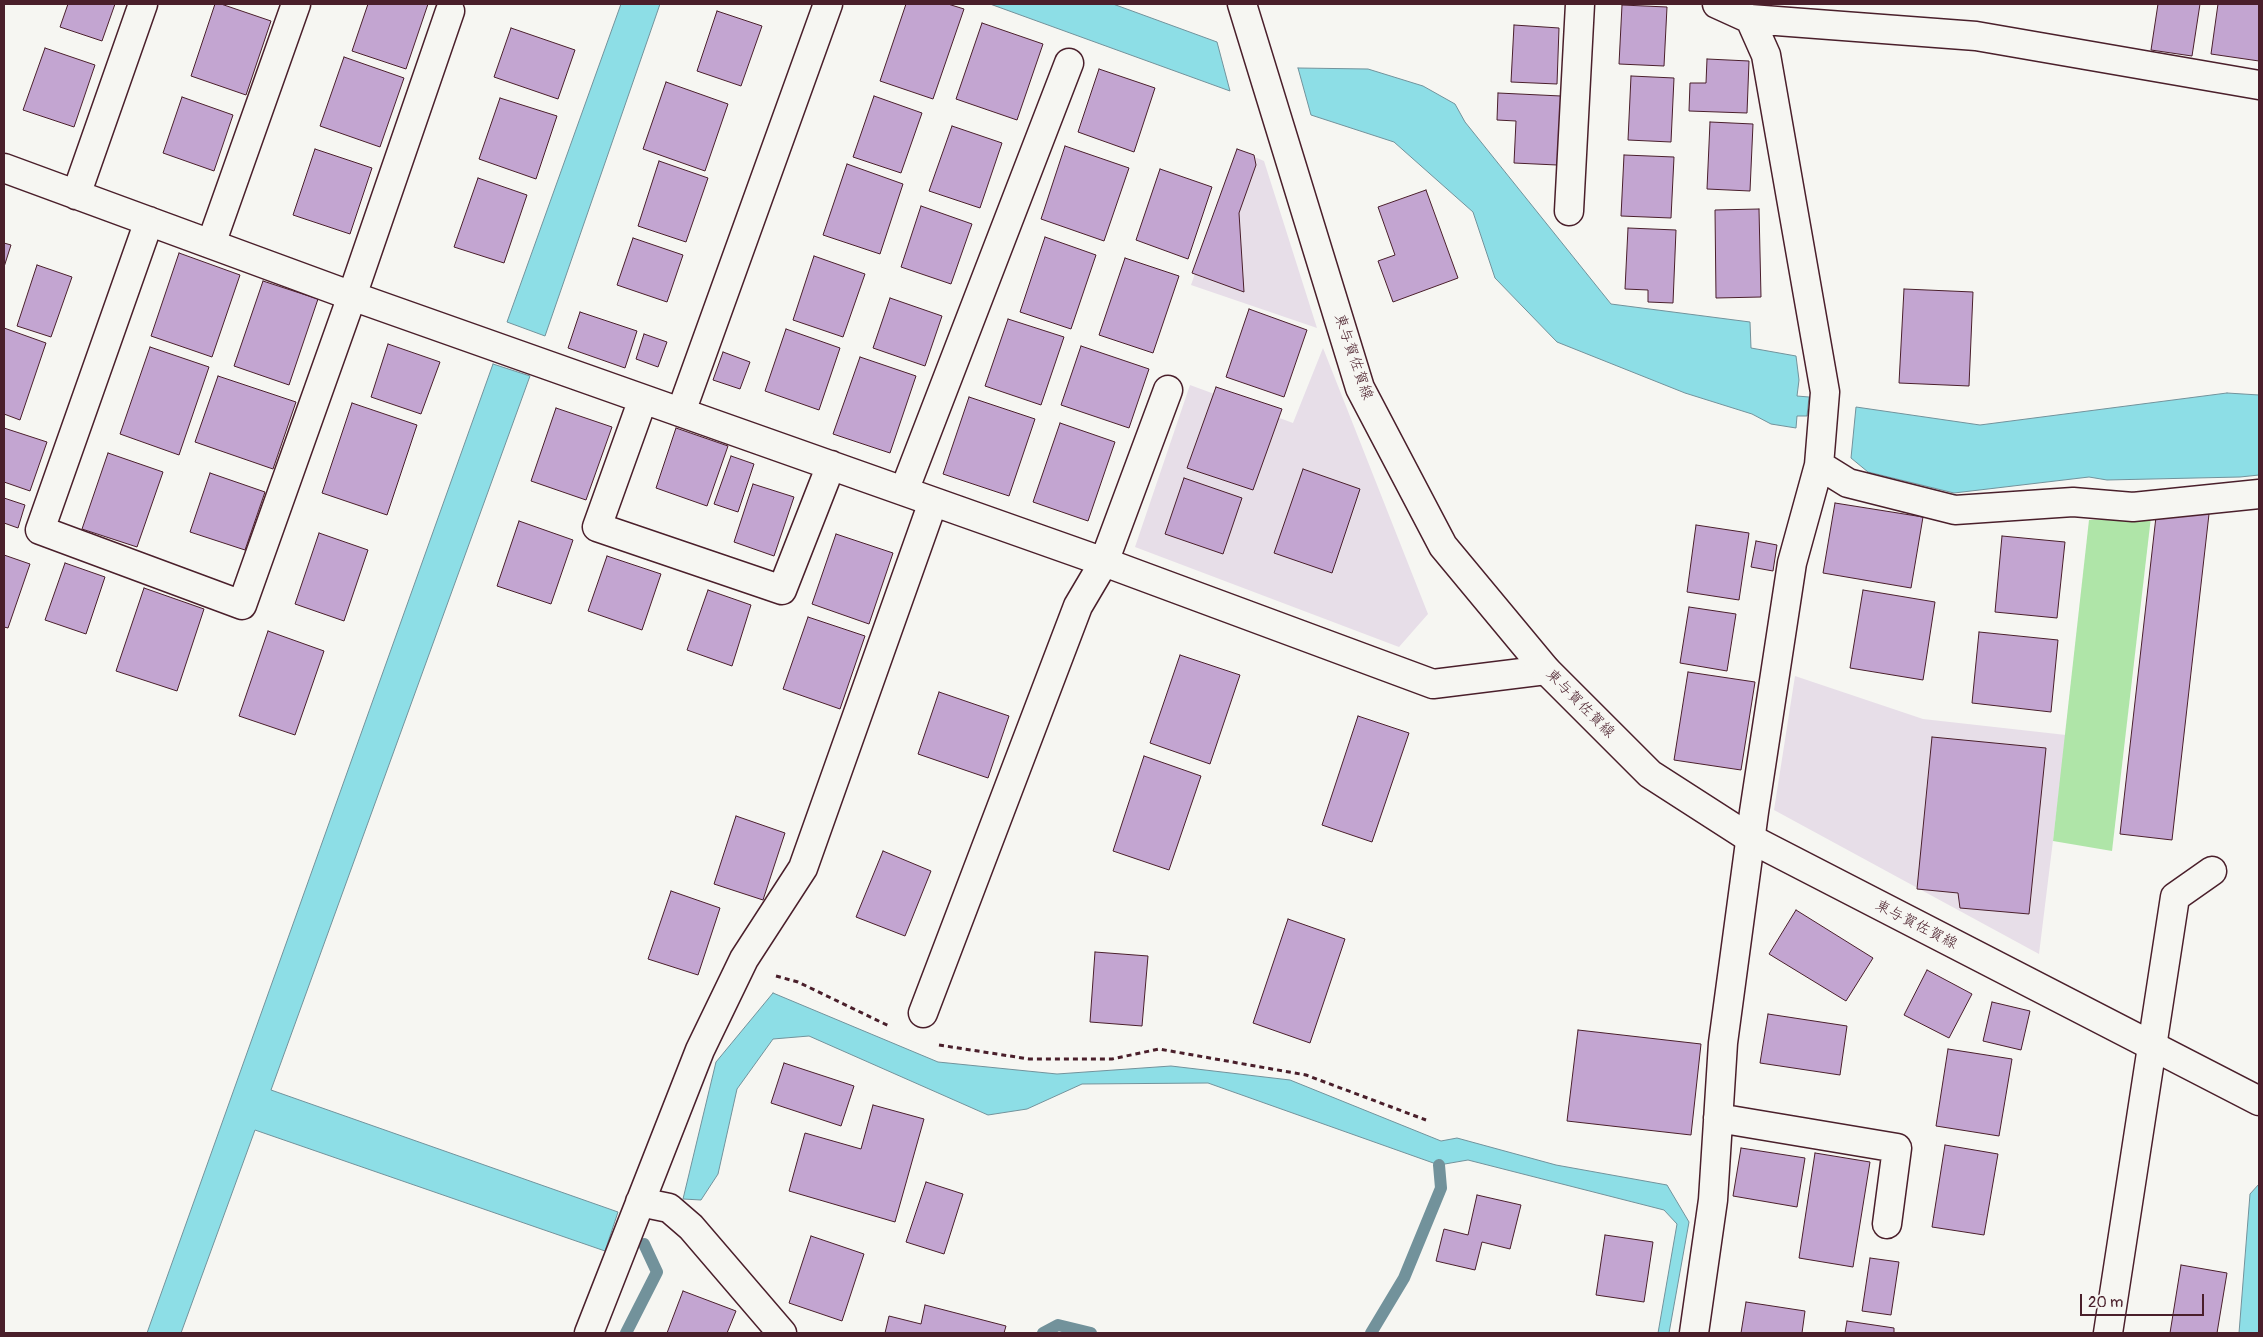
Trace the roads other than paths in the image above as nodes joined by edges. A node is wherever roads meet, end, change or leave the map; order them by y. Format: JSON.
{"nodes":[{"id":1,"x":143,"y":4,"type":"edge"},
{"id":2,"x":296,"y":4,"type":"edge"},
{"id":3,"x":828,"y":4,"type":"edge"},
{"id":4,"x":1242,"y":4,"type":"edge"},
{"id":5,"x":1580,"y":4,"type":"edge"},
{"id":6,"x":1717,"y":4,"type":"edge"},
{"id":7,"x":450,"y":11,"type":"dead end"},
{"id":8,"x":1750,"y":20,"type":"junction"},
{"id":9,"x":1069,"y":64,"type":"dead end"},
{"id":10,"x":2259,"y":85,"type":"edge"},
{"id":11,"x":4,"y":168,"type":"edge"},
{"id":12,"x":76,"y":195,"type":"junction"},
{"id":13,"x":1569,"y":211,"type":"dead end"},
{"id":14,"x":149,"y":221,"type":"junction"},
{"id":15,"x":211,"y":244,"type":"junction"},
{"id":16,"x":352,"y":296,"type":"junction"},
{"id":17,"x":1168,"y":390,"type":"dead end"},
{"id":18,"x":644,"y":398,"type":"junction"},
{"id":19,"x":681,"y":412,"type":"junction"},
{"id":20,"x":831,"y":464,"type":"junction"},
{"id":21,"x":1819,"y":465,"type":"junction"},
{"id":22,"x":904,"y":491,"type":"junction"},
{"id":23,"x":2259,"y":494,"type":"edge"},
{"id":24,"x":933,"y":502,"type":"junction"},
{"id":25,"x":1104,"y":562,"type":"junction"},
{"id":26,"x":1546,"y":670,"type":"junction"},
{"id":27,"x":1751,"y":839,"type":"junction"},
{"id":28,"x":2212,"y":871,"type":"dead end"},
{"id":29,"x":923,"y":1013,"type":"dead end"},
{"id":30,"x":2153,"y":1046,"type":"junction"},
{"id":31,"x":2259,"y":1101,"type":"edge"},
{"id":32,"x":1718,"y":1118,"type":"junction"},
{"id":33,"x":640,"y":1202,"type":"junction"},
{"id":34,"x":1887,"y":1224,"type":"dead end"},
{"id":35,"x":589,"y":1333,"type":"edge"},
{"id":36,"x":782,"y":1333,"type":"edge"},
{"id":37,"x":1694,"y":1333,"type":"edge"},
{"id":38,"x":2108,"y":1333,"type":"edge"}],
"edges":[{"from":1,"to":12,"type":"street"},
{"from":2,"to":15,"type":"street"},
{"from":3,"to":19,"type":"street"},
{"from":4,"to":26,"type":"street","name":"東与賀佐賀線"},
{"from":5,"to":13,"type":"street"},
{"from":6,"to":8,"type":"street"},
{"from":7,"to":16,"type":"street"},
{"from":8,"to":10,"type":"street"},
{"from":8,"to":21,"type":"street"},
{"from":9,"to":22,"type":"street"},
{"from":11,"to":12,"type":"street"},
{"from":12,"to":14,"type":"street"},
{"from":14,"to":15,"type":"street"},
{"from":14,"to":16,"type":"street"},
{"from":15,"to":16,"type":"street"},
{"from":16,"to":18,"type":"street"},
{"from":17,"to":25,"type":"street"},
{"from":18,"to":19,"type":"street"},
{"from":18,"to":20,"type":"street"},
{"from":19,"to":20,"type":"street"},
{"from":20,"to":22,"type":"street"},
{"from":21,"to":23,"type":"street"},
{"from":21,"to":27,"type":"street"},
{"from":22,"to":24,"type":"street"},
{"from":24,"to":25,"type":"street"},
{"from":24,"to":33,"type":"street"},
{"from":25,"to":26,"type":"street"},
{"from":25,"to":29,"type":"street"},
{"from":26,"to":27,"type":"street","name":"東与賀佐賀線"},
{"from":27,"to":30,"type":"street","name":"東与賀佐賀線"},
{"from":27,"to":32,"type":"street"},
{"from":28,"to":30,"type":"street"},
{"from":30,"to":31,"type":"street","name":"東与賀佐賀線"},
{"from":30,"to":38,"type":"street"},
{"from":32,"to":34,"type":"street"},
{"from":32,"to":37,"type":"street"},
{"from":33,"to":35,"type":"street"},
{"from":33,"to":36,"type":"street"}]}
